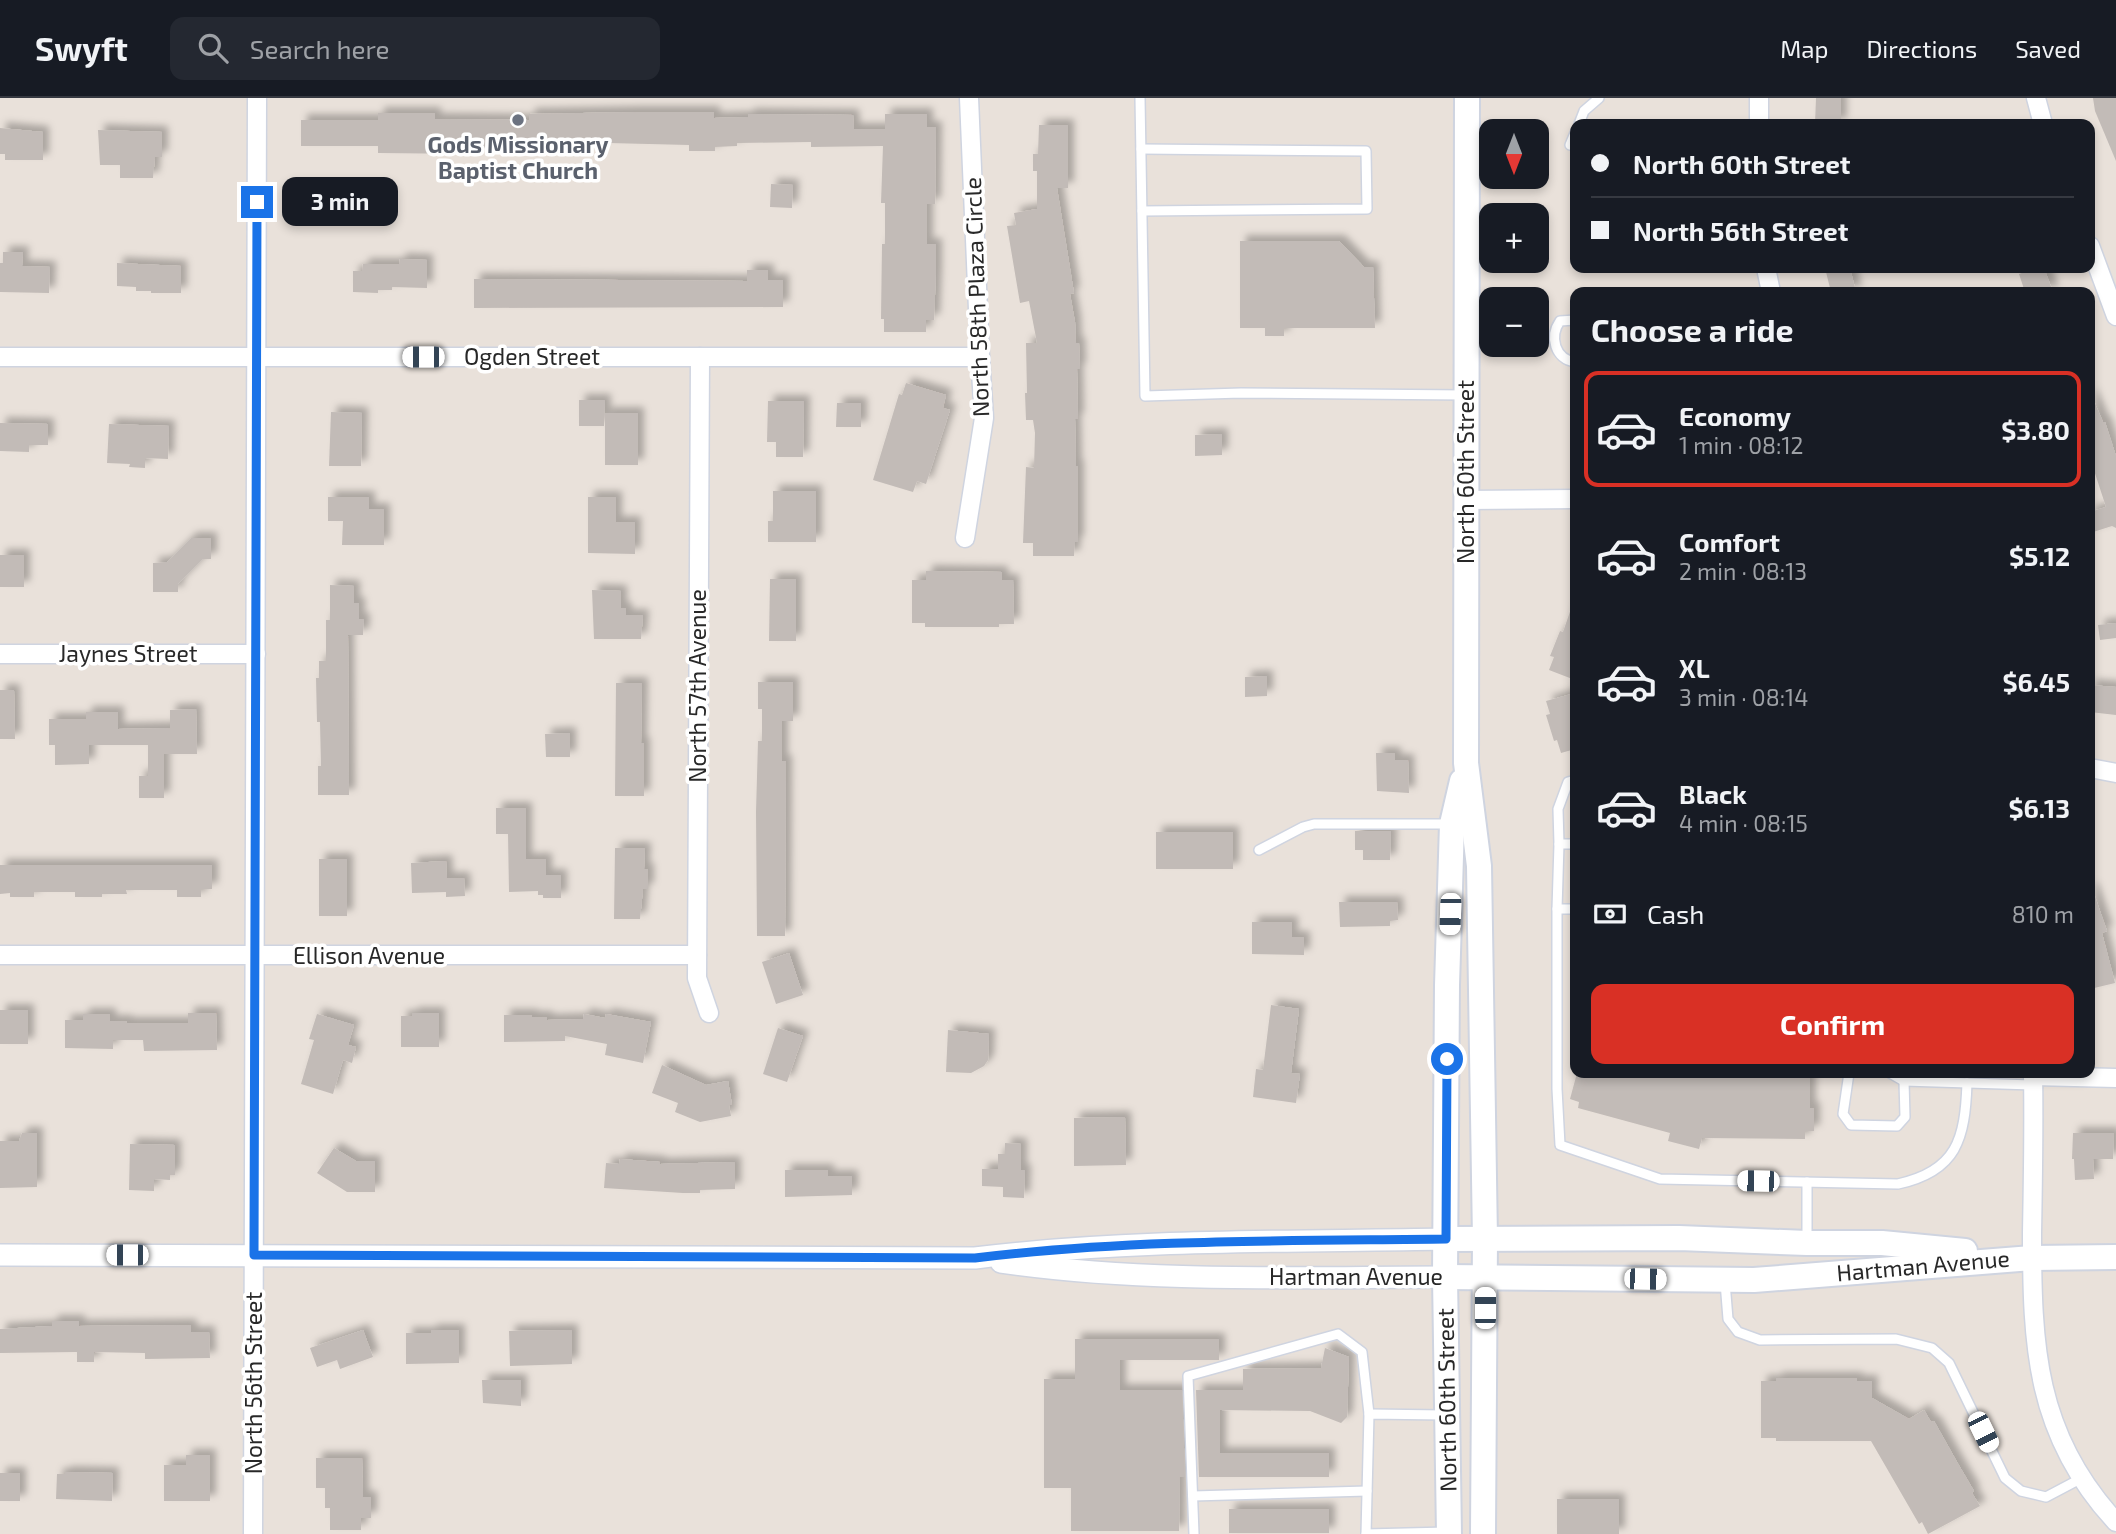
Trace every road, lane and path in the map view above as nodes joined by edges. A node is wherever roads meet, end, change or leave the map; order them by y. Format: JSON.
{"nodes":[{"id":1,"x":257,"y":98,"type":"edge"},
{"id":2,"x":969,"y":98,"type":"edge"},
{"id":3,"x":1140,"y":98,"type":"edge"},
{"id":4,"x":1467,"y":98,"type":"edge"},
{"id":5,"x":1599,"y":98,"type":"edge"},
{"id":6,"x":1759,"y":98,"type":"edge"},
{"id":7,"x":2036,"y":98,"type":"edge"},
{"id":8,"x":1581,"y":119,"type":"edge"},
{"id":9,"x":1759,"y":119,"type":"edge"},
{"id":10,"x":2042,"y":119,"type":"edge"},
{"id":11,"x":1140,"y":149,"type":"junction"},
{"id":12,"x":1142,"y":211,"type":"junction"},
{"id":13,"x":2095,"y":259,"type":"edge"},
{"id":14,"x":2116,"y":316,"type":"edge"},
{"id":15,"x":1570,"y":320,"type":"edge"},
{"id":16,"x":0,"y":357,"type":"edge"},
{"id":17,"x":257,"y":357,"type":"junction"},
{"id":18,"x":700,"y":357,"type":"junction"},
{"id":19,"x":979,"y":357,"type":"junction"},
{"id":20,"x":1570,"y":360,"type":"edge"},
{"id":21,"x":1467,"y":395,"type":"junction"},
{"id":22,"x":1570,"y":499,"type":"edge"},
{"id":23,"x":1466,"y":500,"type":"junction"},
{"id":24,"x":965,"y":538,"type":"dead end"},
{"id":25,"x":0,"y":654,"type":"edge"},
{"id":26,"x":256,"y":654,"type":"junction"},
{"id":27,"x":1466,"y":763,"type":"junction"},
{"id":28,"x":2095,"y":769,"type":"edge"},
{"id":29,"x":2116,"y":773,"type":"edge"},
{"id":30,"x":1570,"y":781,"type":"edge"},
{"id":31,"x":1452,"y":824,"type":"junction"},
{"id":32,"x":1559,"y":844,"type":"junction"},
{"id":33,"x":1570,"y":844,"type":"edge"},
{"id":34,"x":1259,"y":850,"type":"dead end"},
{"id":35,"x":1556,"y":909,"type":"junction"},
{"id":36,"x":1570,"y":909,"type":"edge"},
{"id":37,"x":0,"y":955,"type":"edge"},
{"id":38,"x":697,"y":955,"type":"junction"},
{"id":39,"x":255,"y":956,"type":"junction"},
{"id":40,"x":709,"y":1013,"type":"dead end"},
{"id":41,"x":1848,"y":1078,"type":"edge"},
{"id":42,"x":1899,"y":1078,"type":"edge"},
{"id":43,"x":2033,"y":1078,"type":"edge"},
{"id":44,"x":2116,"y":1078,"type":"edge"},
{"id":45,"x":1904,"y":1081,"type":"junction"},
{"id":46,"x":1968,"y":1083,"type":"junction"},
{"id":47,"x":1807,"y":1182,"type":"junction"},
{"id":48,"x":1446,"y":1239,"type":"junction"},
{"id":49,"x":1485,"y":1239,"type":"junction"},
{"id":50,"x":1807,"y":1243,"type":"junction"},
{"id":51,"x":0,"y":1255,"type":"edge"},
{"id":52,"x":254,"y":1255,"type":"junction"},
{"id":53,"x":2116,"y":1257,"type":"edge"},
{"id":54,"x":975,"y":1258,"type":"junction"},
{"id":55,"x":2032,"y":1258,"type":"junction"},
{"id":56,"x":1445,"y":1277,"type":"junction"},
{"id":57,"x":1485,"y":1277,"type":"junction"},
{"id":58,"x":1725,"y":1280,"type":"junction"},
{"id":59,"x":1370,"y":1414,"type":"junction"},
{"id":60,"x":1447,"y":1415,"type":"junction"},
{"id":61,"x":2082,"y":1478,"type":"junction"},
{"id":62,"x":1367,"y":1491,"type":"junction"},
{"id":63,"x":1193,"y":1496,"type":"junction"},
{"id":64,"x":2116,"y":1522,"type":"edge"},
{"id":65,"x":1449,"y":1533,"type":"edge"},
{"id":66,"x":253,"y":1534,"type":"edge"},
{"id":67,"x":1194,"y":1534,"type":"edge"},
{"id":68,"x":1366,"y":1534,"type":"edge"},
{"id":69,"x":1483,"y":1534,"type":"edge"}],
"edges":[{"from":1,"to":17,"type":"street","name":"North 56th Street"},
{"from":2,"to":19,"type":"street","name":"North 58th Plaza Circle"},
{"from":3,"to":11,"type":"lane"},
{"from":4,"to":21,"type":"main road","name":"North 60th Street"},
{"from":5,"to":8,"type":"lane"},
{"from":6,"to":9,"type":"street"},
{"from":7,"to":10,"type":"street"},
{"from":11,"to":12,"type":"lane"},
{"from":11,"to":12,"type":"lane"},
{"from":12,"to":21,"type":"lane"},
{"from":13,"to":14,"type":"street"},
{"from":15,"to":20,"type":"lane"},
{"from":16,"to":17,"type":"street","name":"Ogden Street"},
{"from":17,"to":18,"type":"street","name":"Ogden Street"},
{"from":17,"to":26,"type":"street","name":"North 56th Street"},
{"from":18,"to":19,"type":"street","name":"Ogden Street"},
{"from":18,"to":38,"type":"street","name":"North 57th Avenue"},
{"from":19,"to":24,"type":"street","name":"North 58th Plaza Circle"},
{"from":21,"to":23,"type":"main road","name":"North 60th Street"},
{"from":22,"to":23,"type":"street"},
{"from":23,"to":27,"type":"main road","name":"North 60th Street"},
{"from":25,"to":26,"type":"street","name":"Jaynes Street"},
{"from":26,"to":39,"type":"street","name":"North 56th Street"},
{"from":27,"to":31,"type":"main road","name":"North 60th Street"},
{"from":27,"to":49,"type":"main road","name":"North 60th Street"},
{"from":28,"to":29,"type":"street"},
{"from":30,"to":32,"type":"lane"},
{"from":31,"to":34,"type":"lane"},
{"from":31,"to":48,"type":"main road","name":"North 60th Street"},
{"from":32,"to":33,"type":"lane"},
{"from":32,"to":35,"type":"lane"},
{"from":35,"to":36,"type":"lane"},
{"from":35,"to":47,"type":"lane"},
{"from":37,"to":39,"type":"street","name":"Ellison Avenue"},
{"from":38,"to":39,"type":"street","name":"Ellison Avenue"},
{"from":38,"to":40,"type":"street","name":"North 57th Avenue"},
{"from":39,"to":52,"type":"street","name":"North 56th Street"},
{"from":41,"to":45,"type":"lane"},
{"from":42,"to":45,"type":"lane"},
{"from":43,"to":44,"type":"street"},
{"from":43,"to":46,"type":"lane"},
{"from":43,"to":55,"type":"street"},
{"from":45,"to":46,"type":"lane"},
{"from":46,"to":47,"type":"lane"},
{"from":47,"to":50,"type":"lane"},
{"from":48,"to":49,"type":"main road","name":"Hartman Avenue"},
{"from":48,"to":54,"type":"street","name":"Hartman Avenue"},
{"from":48,"to":56,"type":"main road","name":"North 60th Street"},
{"from":49,"to":50,"type":"main road","name":"Hartman Avenue"},
{"from":49,"to":57,"type":"main road","name":"North 60th Street"},
{"from":50,"to":55,"type":"main road","name":"Hartman Avenue"},
{"from":51,"to":52,"type":"street","name":"Hartman Avenue"},
{"from":52,"to":54,"type":"street","name":"Hartman Avenue"},
{"from":52,"to":66,"type":"street","name":"North 56th Street"},
{"from":53,"to":55,"type":"main road","name":"Hartman Avenue"},
{"from":54,"to":56,"type":"street","name":"Hartman Avenue"},
{"from":55,"to":58,"type":"main road","name":"Hartman Avenue"},
{"from":55,"to":61,"type":"street"},
{"from":56,"to":57,"type":"main road","name":"Hartman Avenue"},
{"from":56,"to":60,"type":"main road","name":"North 60th Street"},
{"from":57,"to":58,"type":"main road","name":"Hartman Avenue"},
{"from":57,"to":69,"type":"main road","name":"North 60th Street"},
{"from":58,"to":61,"type":"lane"},
{"from":59,"to":60,"type":"lane"},
{"from":59,"to":62,"type":"lane"},
{"from":59,"to":63,"type":"lane"},
{"from":60,"to":65,"type":"main road","name":"North 60th Street"},
{"from":61,"to":64,"type":"street"},
{"from":62,"to":63,"type":"lane"},
{"from":62,"to":68,"type":"lane"},
{"from":63,"to":67,"type":"lane"},
{"from":65,"to":68,"type":"lane"}]}
